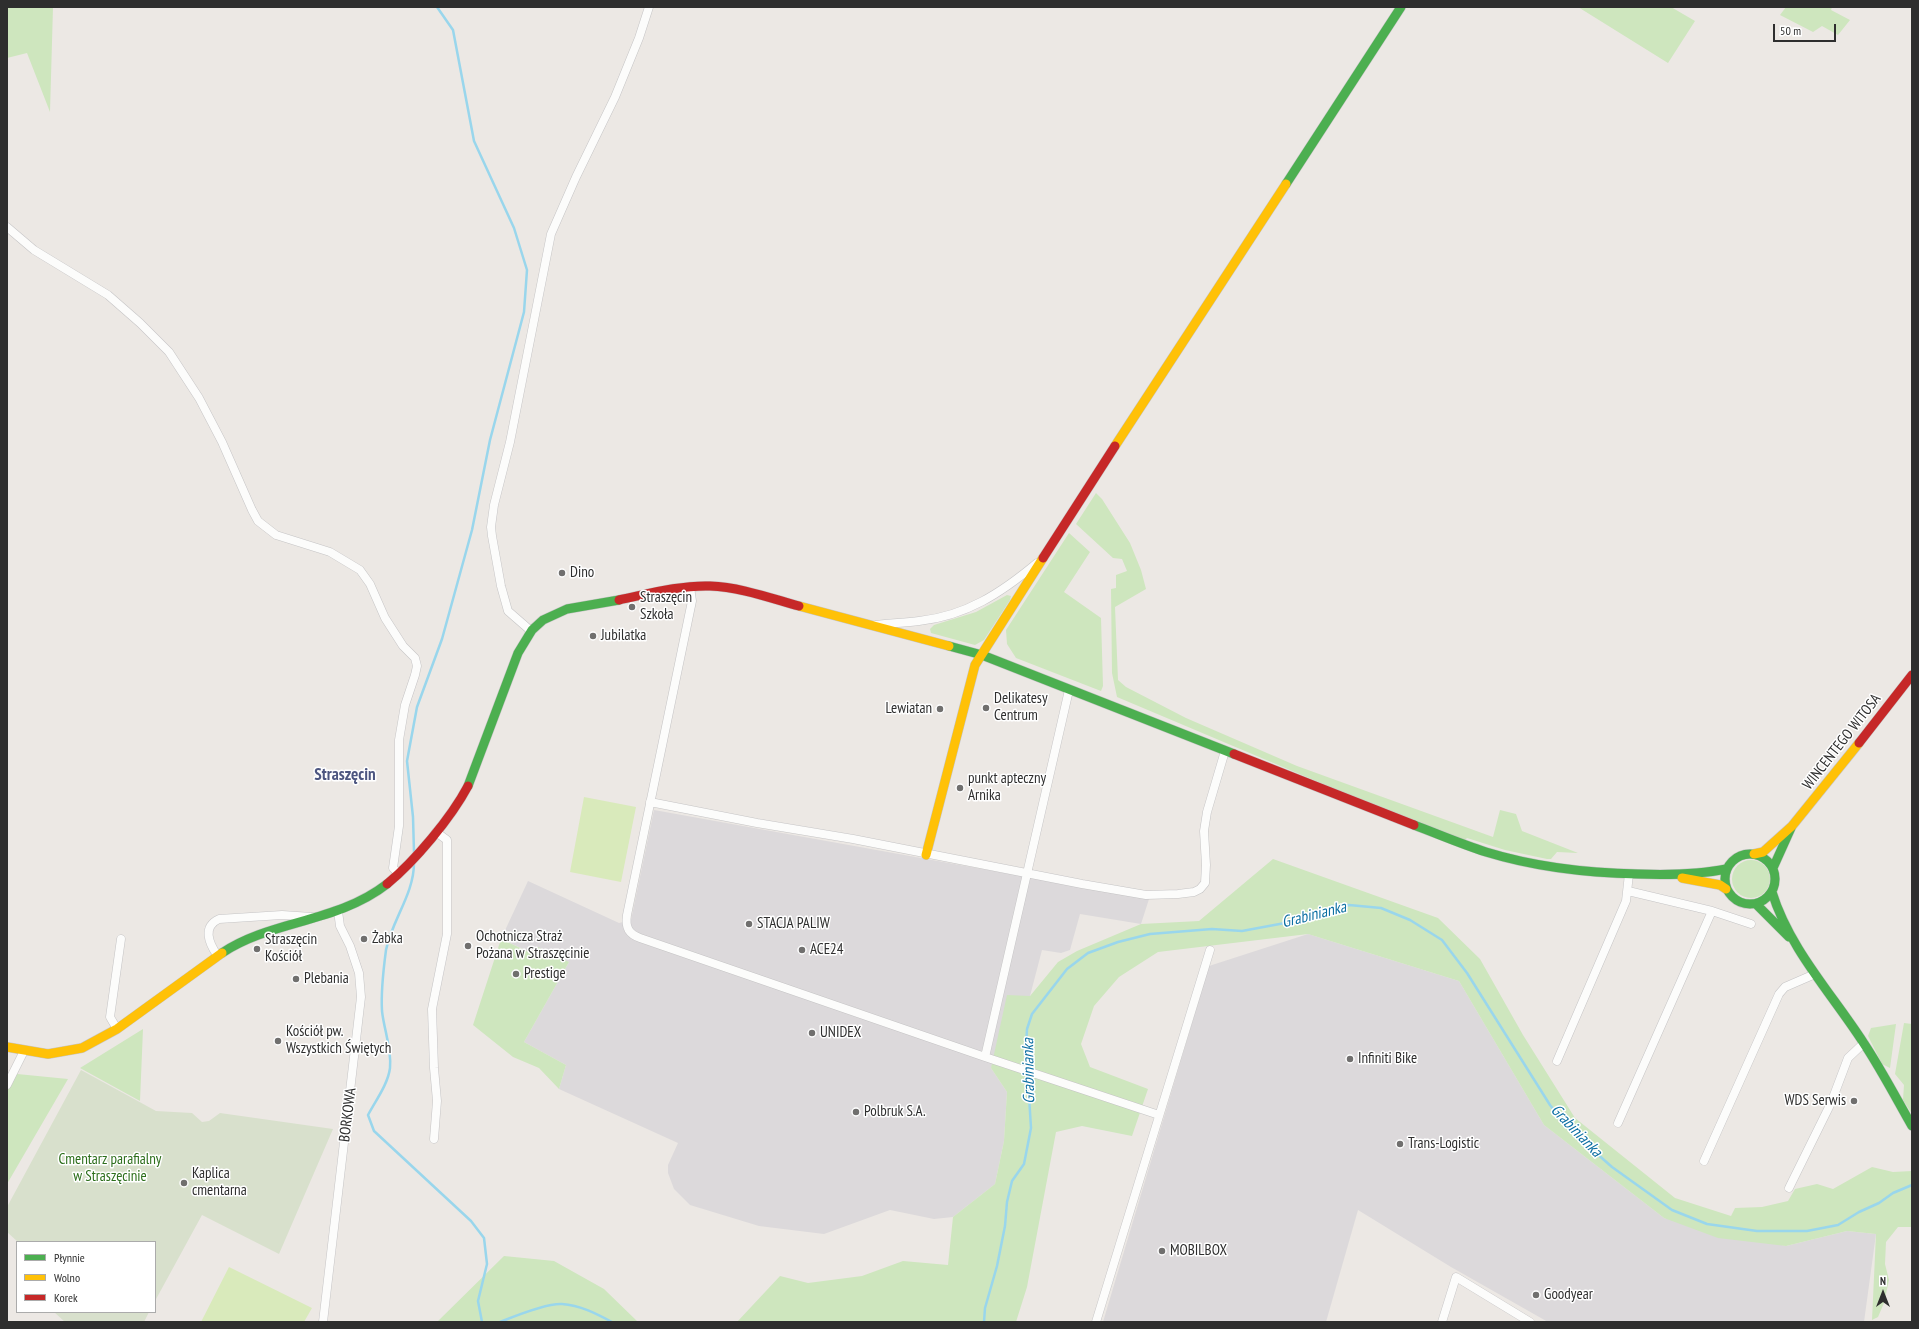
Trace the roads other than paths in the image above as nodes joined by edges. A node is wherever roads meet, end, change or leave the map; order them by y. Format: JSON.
{"nodes":[{"id":1,"x":649,"y":7,"type":"edge"},
{"id":2,"x":1401,"y":7,"type":"edge"},
{"id":3,"x":7,"y":227,"type":"edge"},
{"id":4,"x":1043,"y":558,"type":"junction"},
{"id":5,"x":690,"y":587,"type":"junction"},
{"id":6,"x":872,"y":625,"type":"junction"},
{"id":7,"x":531,"y":630,"type":"junction"},
{"id":8,"x":982,"y":655,"type":"junction"},
{"id":9,"x":1912,"y":675,"type":"edge"},
{"id":10,"x":1069,"y":690,"type":"junction"},
{"id":11,"x":1225,"y":751,"type":"junction"},
{"id":12,"x":650,"y":802,"type":"junction"},
{"id":13,"x":1792,"y":826,"type":"junction"},
{"id":14,"x":434,"y":833,"type":"junction"},
{"id":15,"x":926,"y":854,"type":"junction"},
{"id":16,"x":1754,"y":854,"type":"junction"},
{"id":17,"x":1773,"y":868,"type":"junction"},
{"id":18,"x":1726,"y":869,"type":"junction"},
{"id":19,"x":399,"y":874,"type":"junction"},
{"id":20,"x":1027,"y":874,"type":"junction"},
{"id":21,"x":1629,"y":874,"type":"junction"},
{"id":22,"x":1676,"y":876,"type":"junction"},
{"id":23,"x":1726,"y":889,"type":"junction"},
{"id":24,"x":1628,"y":891,"type":"junction"},
{"id":25,"x":1772,"y":892,"type":"junction"},
{"id":26,"x":1756,"y":904,"type":"junction"},
{"id":27,"x":338,"y":911,"type":"junction"},
{"id":28,"x":1712,"y":912,"type":"junction"},
{"id":29,"x":317,"y":917,"type":"junction"},
{"id":30,"x":1751,"y":924,"type":"dead end"},
{"id":31,"x":121,"y":939,"type":"dead end"},
{"id":32,"x":1797,"y":946,"type":"junction"},
{"id":33,"x":1210,"y":950,"type":"dead end"},
{"id":34,"x":217,"y":955,"type":"junction"},
{"id":35,"x":1815,"y":974,"type":"junction"},
{"id":36,"x":117,"y":1029,"type":"junction"},
{"id":37,"x":1864,"y":1043,"type":"junction"},
{"id":38,"x":7,"y":1047,"type":"edge"},
{"id":39,"x":24,"y":1051,"type":"junction"},
{"id":40,"x":985,"y":1057,"type":"junction"},
{"id":41,"x":1557,"y":1061,"type":"dead end"},
{"id":42,"x":7,"y":1085,"type":"edge"},
{"id":43,"x":1159,"y":1115,"type":"junction"},
{"id":44,"x":1618,"y":1123,"type":"dead end"},
{"id":45,"x":1912,"y":1126,"type":"edge"},
{"id":46,"x":434,"y":1139,"type":"dead end"},
{"id":47,"x":1704,"y":1161,"type":"dead end"},
{"id":48,"x":1789,"y":1188,"type":"dead end"},
{"id":49,"x":323,"y":1322,"type":"edge"},
{"id":50,"x":1096,"y":1322,"type":"edge"},
{"id":51,"x":1442,"y":1322,"type":"edge"},
{"id":52,"x":1530,"y":1322,"type":"edge"}],
"edges":[{"from":1,"to":7,"type":"street"},
{"from":2,"to":4,"type":"street"},
{"from":3,"to":19,"type":"street"},
{"from":4,"to":6,"type":"street"},
{"from":4,"to":8,"type":"street"},
{"from":5,"to":6,"type":"street"},
{"from":5,"to":7,"type":"street"},
{"from":5,"to":12,"type":"street"},
{"from":6,"to":8,"type":"street"},
{"from":7,"to":14,"type":"street"},
{"from":8,"to":10,"type":"street"},
{"from":8,"to":15,"type":"street"},
{"from":9,"to":13,"type":"street","name":"WINCENTEGO WITOSA"},
{"from":10,"to":11,"type":"street"},
{"from":10,"to":20,"type":"street"},
{"from":11,"to":20,"type":"street"},
{"from":11,"to":21,"type":"street"},
{"from":12,"to":15,"type":"street"},
{"from":12,"to":40,"type":"street"},
{"from":13,"to":16,"type":"street","name":"WINCENTEGO WITOSA"},
{"from":13,"to":17,"type":"street","name":"WINCENTEGO WITOSA"},
{"from":14,"to":19,"type":"street"},
{"from":14,"to":46,"type":"street"},
{"from":15,"to":20,"type":"street"},
{"from":16,"to":17,"type":"street"},
{"from":16,"to":18,"type":"street"},
{"from":17,"to":25,"type":"street"},
{"from":18,"to":22,"type":"street"},
{"from":18,"to":23,"type":"street"},
{"from":19,"to":27,"type":"street"},
{"from":20,"to":40,"type":"street"},
{"from":21,"to":22,"type":"street"},
{"from":21,"to":24,"type":"street"},
{"from":22,"to":23,"type":"street"},
{"from":23,"to":26,"type":"street"},
{"from":24,"to":28,"type":"street"},
{"from":24,"to":41,"type":"street"},
{"from":25,"to":26,"type":"street"},
{"from":25,"to":32,"type":"street"},
{"from":26,"to":32,"type":"street"},
{"from":27,"to":29,"type":"street"},
{"from":27,"to":49,"type":"street","name":"BORKOWA"},
{"from":28,"to":30,"type":"street"},
{"from":28,"to":44,"type":"street"},
{"from":29,"to":34,"type":"street"},
{"from":29,"to":34,"type":"street"},
{"from":31,"to":36,"type":"street"},
{"from":32,"to":35,"type":"street"},
{"from":33,"to":43,"type":"street"},
{"from":34,"to":36,"type":"street"},
{"from":35,"to":37,"type":"street"},
{"from":35,"to":47,"type":"street"},
{"from":36,"to":39,"type":"street"},
{"from":37,"to":45,"type":"street"},
{"from":37,"to":48,"type":"street"},
{"from":38,"to":39,"type":"street"},
{"from":39,"to":42,"type":"street"},
{"from":40,"to":43,"type":"street"},
{"from":43,"to":50,"type":"street"},
{"from":51,"to":52,"type":"street"}]}
